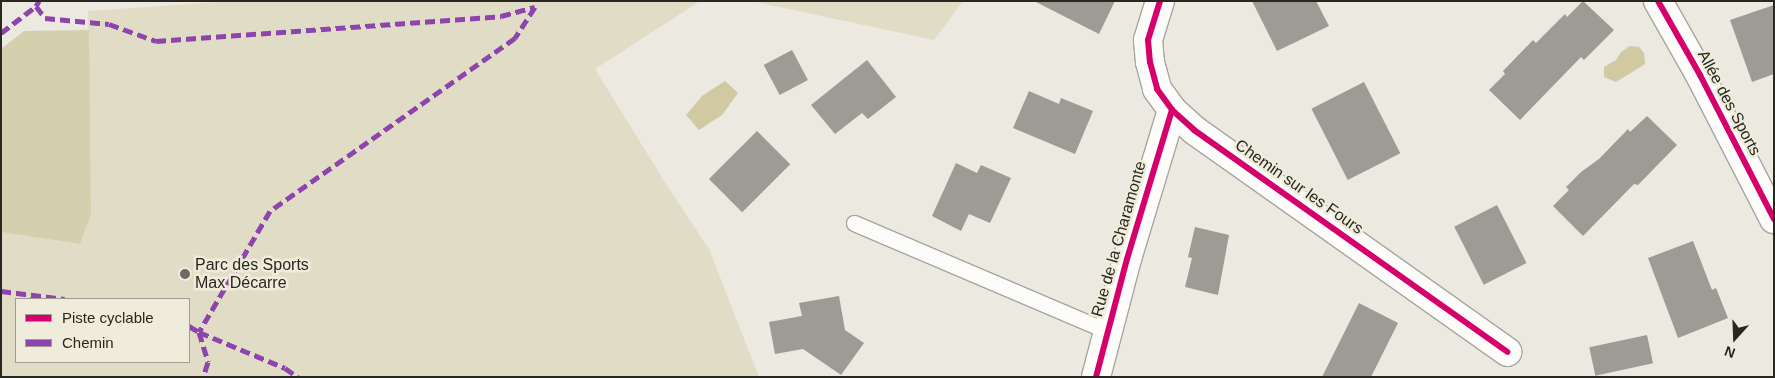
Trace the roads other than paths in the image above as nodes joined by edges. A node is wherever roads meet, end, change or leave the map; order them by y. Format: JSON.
{"nodes":[{"id":1,"x":1160,"y":1,"type":"edge"},
{"id":2,"x":1658,"y":1,"type":"edge"},
{"id":3,"x":1172,"y":110,"type":"junction"},
{"id":4,"x":1774,"y":219,"type":"edge"},
{"id":5,"x":854,"y":223,"type":"dead end"},
{"id":6,"x":1107,"y":331,"type":"junction"},
{"id":7,"x":1507,"y":352,"type":"dead end"},
{"id":8,"x":1096,"y":377,"type":"edge"}],
"edges":[{"from":1,"to":3,"type":"street","name":"Chemin sur les Fours"},
{"from":2,"to":4,"type":"street","name":"Allée des Sports"},
{"from":3,"to":6,"type":"street","name":"Rue de la Charamonte"},
{"from":3,"to":7,"type":"street","name":"Chemin sur les Fours"},
{"from":5,"to":6,"type":"lane"},
{"from":6,"to":8,"type":"street","name":"Rue de la Charamonte"}]}
